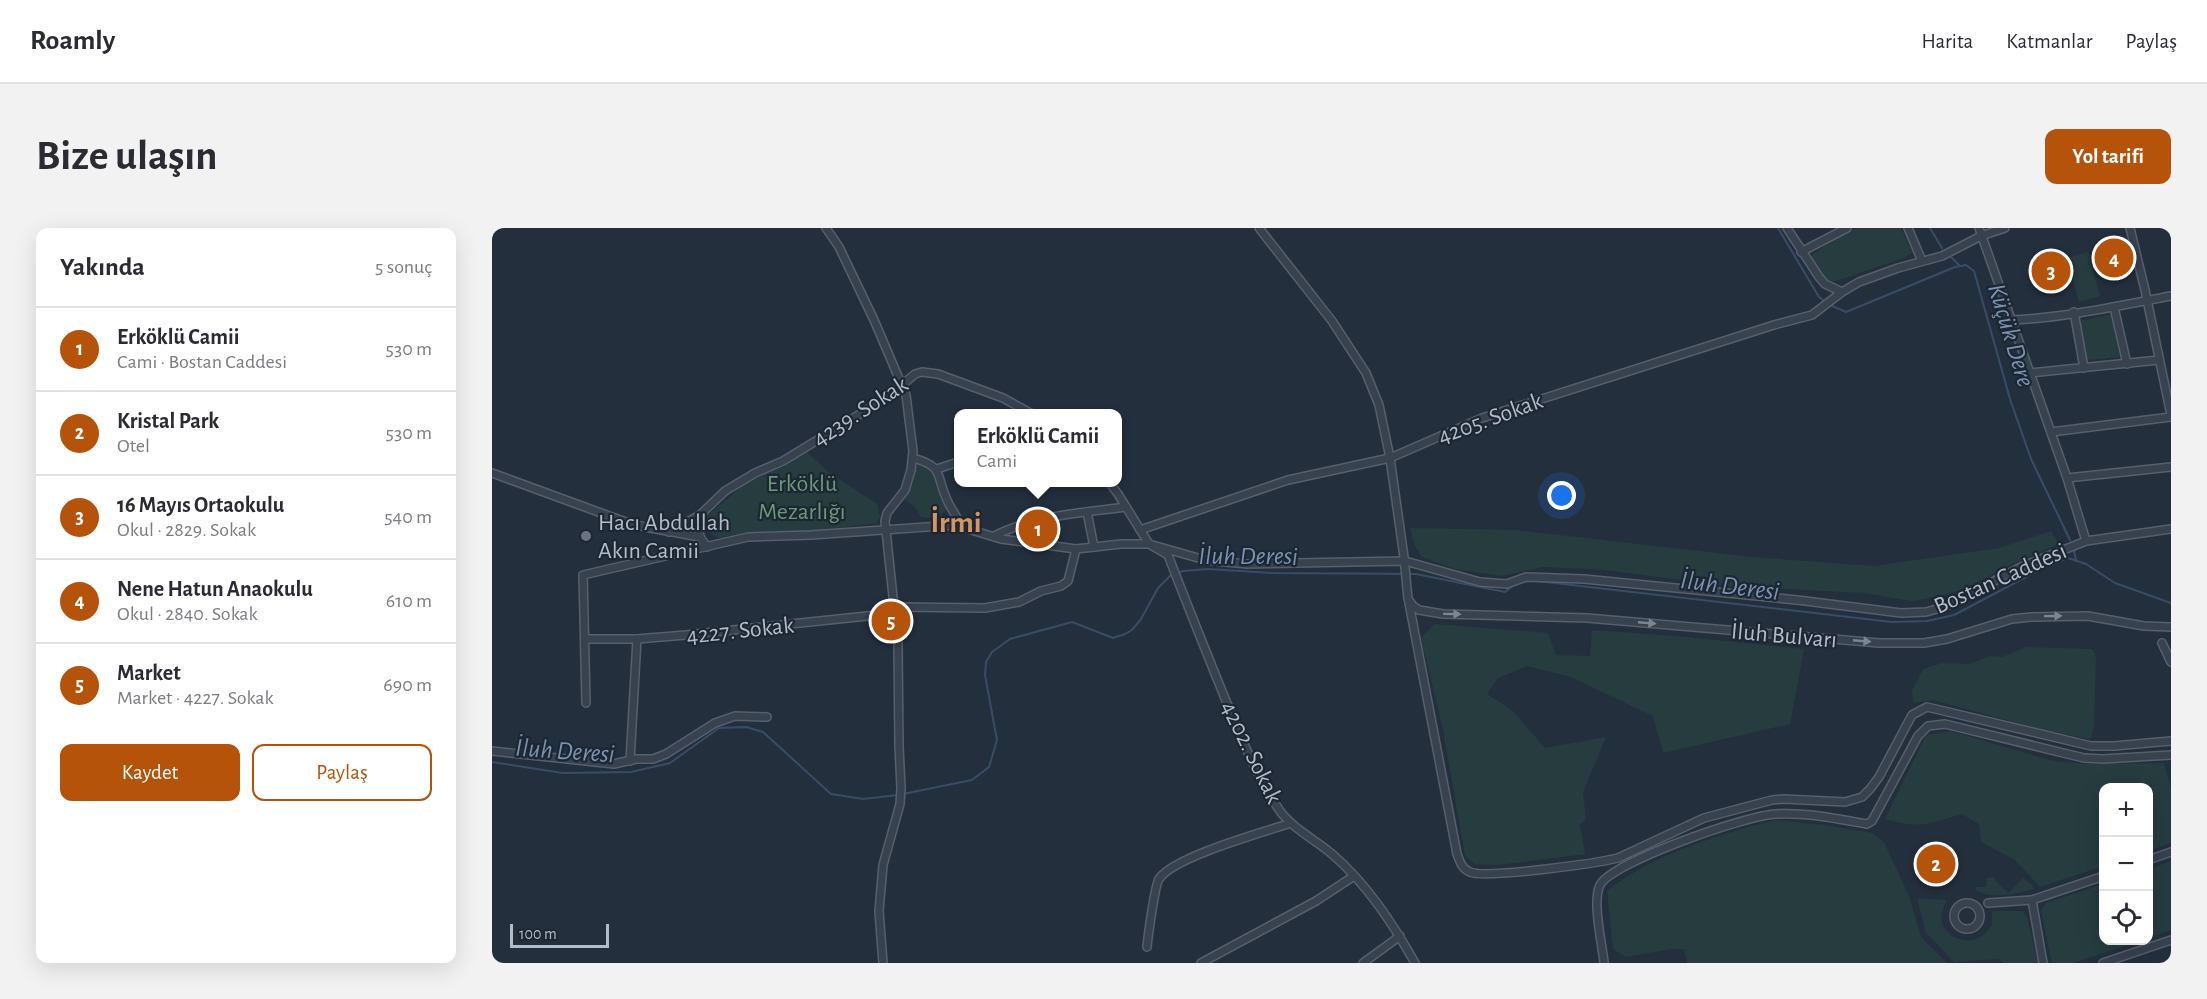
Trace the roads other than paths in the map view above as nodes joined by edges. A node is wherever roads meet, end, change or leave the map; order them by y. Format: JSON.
{"nodes":[{"id":1,"x":826,"y":228,"type":"edge"},
{"id":2,"x":1258,"y":228,"type":"edge"},
{"id":3,"x":1787,"y":228,"type":"edge"},
{"id":4,"x":1847,"y":228,"type":"edge"},
{"id":5,"x":1908,"y":228,"type":"edge"},
{"id":6,"x":2005,"y":228,"type":"edge"},
{"id":7,"x":2130,"y":228,"type":"edge"},
{"id":8,"x":1980,"y":232,"type":"edge"},
{"id":9,"x":1801,"y":252,"type":"junction"},
{"id":10,"x":1922,"y":261,"type":"junction"},
{"id":11,"x":1839,"y":295,"type":"junction"},
{"id":12,"x":2171,"y":296,"type":"edge"},
{"id":13,"x":2146,"y":301,"type":"junction"},
{"id":14,"x":2114,"y":307,"type":"junction"},
{"id":15,"x":2074,"y":312,"type":"junction"},
{"id":16,"x":2010,"y":320,"type":"junction"},
{"id":17,"x":2159,"y":360,"type":"junction"},
{"id":18,"x":2127,"y":364,"type":"junction"},
{"id":19,"x":2084,"y":368,"type":"junction"},
{"id":20,"x":2030,"y":373,"type":"junction"},
{"id":21,"x":902,"y":385,"type":"junction"},
{"id":22,"x":1023,"y":409,"type":"edge"},
{"id":23,"x":2171,"y":416,"type":"edge"},
{"id":24,"x":2051,"y":432,"type":"junction"},
{"id":25,"x":913,"y":458,"type":"junction"},
{"id":26,"x":1390,"y":458,"type":"junction"},
{"id":27,"x":954,"y":463,"type":"edge"},
{"id":28,"x":2171,"y":467,"type":"edge"},
{"id":29,"x":937,"y":469,"type":"junction"},
{"id":30,"x":492,"y":474,"type":"edge"},
{"id":31,"x":2067,"y":478,"type":"junction"},
{"id":32,"x":1112,"y":487,"type":"edge"},
{"id":33,"x":1126,"y":507,"type":"junction"},
{"id":34,"x":1087,"y":512,"type":"junction"},
{"id":35,"x":700,"y":516,"type":"junction"},
{"id":36,"x":961,"y":526,"type":"junction"},
{"id":37,"x":2171,"y":529,"type":"edge"},
{"id":38,"x":1140,"y":530,"type":"junction"},
{"id":39,"x":886,"y":531,"type":"junction"},
{"id":40,"x":669,"y":532,"type":"junction"},
{"id":41,"x":994,"y":536,"type":"junction"},
{"id":42,"x":700,"y":537,"type":"junction"},
{"id":43,"x":2086,"y":541,"type":"junction"},
{"id":44,"x":1149,"y":544,"type":"junction"},
{"id":45,"x":707,"y":547,"type":"junction"},
{"id":46,"x":1094,"y":547,"type":"junction"},
{"id":47,"x":1076,"y":549,"type":"junction"},
{"id":48,"x":1405,"y":563,"type":"junction"},
{"id":49,"x":1408,"y":599,"type":"junction"},
{"id":50,"x":895,"y":610,"type":"junction"},
{"id":51,"x":2171,"y":627,"type":"edge"},
{"id":52,"x":585,"y":639,"type":"junction"},
{"id":53,"x":637,"y":639,"type":"junction"},
{"id":54,"x":2162,"y":643,"type":"dead end"},
{"id":55,"x":2171,"y":662,"type":"edge"},
{"id":56,"x":586,"y":704,"type":"dead end"},
{"id":57,"x":767,"y":717,"type":"dead end"},
{"id":58,"x":2171,"y":741,"type":"edge"},
{"id":59,"x":2171,"y":750,"type":"edge"},
{"id":60,"x":492,"y":751,"type":"edge"},
{"id":61,"x":2171,"y":756,"type":"edge"},
{"id":62,"x":630,"y":761,"type":"junction"},
{"id":63,"x":1291,"y":823,"type":"junction"},
{"id":64,"x":2171,"y":852,"type":"edge"},
{"id":65,"x":2153,"y":858,"type":"edge"},
{"id":66,"x":1354,"y":876,"type":"junction"},
{"id":67,"x":2099,"y":877,"type":"edge"},
{"id":68,"x":2032,"y":900,"type":"junction"},
{"id":69,"x":1969,"y":903,"type":"junction"},
{"id":70,"x":1988,"y":903,"type":"junction"},
{"id":71,"x":1980,"y":916,"type":"junction"},
{"id":72,"x":1400,"y":936,"type":"junction"},
{"id":73,"x":2171,"y":940,"type":"edge"},
{"id":74,"x":1147,"y":947,"type":"dead end"},
{"id":75,"x":1604,"y":962,"type":"edge"},
{"id":76,"x":883,"y":963,"type":"edge"},
{"id":77,"x":1202,"y":963,"type":"edge"},
{"id":78,"x":1363,"y":963,"type":"edge"},
{"id":79,"x":1415,"y":963,"type":"edge"},
{"id":80,"x":2043,"y":963,"type":"edge"},
{"id":81,"x":2103,"y":963,"type":"edge"}],
"edges":[{"from":1,"to":21,"type":"street"},
{"from":2,"to":26,"type":"street"},
{"from":3,"to":9,"type":"street"},
{"from":4,"to":9,"type":"street"},
{"from":5,"to":10,"type":"street"},
{"from":6,"to":8,"type":"street","name":"4205. Sokak"},
{"from":7,"to":13,"type":"street"},
{"from":8,"to":10,"type":"street","name":"4205. Sokak"},
{"from":8,"to":16,"type":"street"},
{"from":9,"to":11,"type":"street"},
{"from":10,"to":11,"type":"street","name":"4205. Sokak"},
{"from":11,"to":26,"type":"street","name":"4205. Sokak"},
{"from":12,"to":13,"type":"street"},
{"from":13,"to":14,"type":"street"},
{"from":13,"to":17,"type":"street"},
{"from":14,"to":15,"type":"street"},
{"from":14,"to":18,"type":"street"},
{"from":15,"to":16,"type":"street"},
{"from":15,"to":19,"type":"street"},
{"from":16,"to":20,"type":"street"},
{"from":17,"to":18,"type":"street"},
{"from":17,"to":23,"type":"street"},
{"from":18,"to":19,"type":"street"},
{"from":19,"to":20,"type":"street"},
{"from":20,"to":24,"type":"street"},
{"from":21,"to":22,"type":"street","name":"4239. Sokak"},
{"from":21,"to":25,"type":"street"},
{"from":21,"to":35,"type":"street","name":"4239. Sokak"},
{"from":23,"to":24,"type":"street"},
{"from":24,"to":31,"type":"street"},
{"from":25,"to":29,"type":"street"},
{"from":25,"to":39,"type":"street"},
{"from":26,"to":38,"type":"street","name":"4205. Sokak"},
{"from":26,"to":48,"type":"street"},
{"from":27,"to":29,"type":"street"},
{"from":28,"to":31,"type":"street"},
{"from":29,"to":36,"type":"street"},
{"from":30,"to":40,"type":"street"},
{"from":31,"to":43,"type":"street"},
{"from":32,"to":33,"type":"street"},
{"from":33,"to":34,"type":"street"},
{"from":33,"to":38,"type":"street"},
{"from":34,"to":41,"type":"street"},
{"from":34,"to":46,"type":"street"},
{"from":35,"to":40,"type":"street","name":"4239. Sokak"},
{"from":35,"to":42,"type":"street"},
{"from":36,"to":39,"type":"street","name":"Bostan Caddesi"},
{"from":36,"to":41,"type":"street","name":"Bostan Caddesi"},
{"from":37,"to":43,"type":"street","name":"Bostan Caddesi"},
{"from":38,"to":44,"type":"street"},
{"from":39,"to":45,"type":"street","name":"Bostan Caddesi"},
{"from":39,"to":50,"type":"street"},
{"from":40,"to":42,"type":"street"},
{"from":41,"to":47,"type":"street","name":"Bostan Caddesi"},
{"from":42,"to":45,"type":"street"},
{"from":43,"to":48,"type":"street","name":"Bostan Caddesi"},
{"from":44,"to":46,"type":"street","name":"Bostan Caddesi"},
{"from":44,"to":48,"type":"street","name":"Bostan Caddesi"},
{"from":44,"to":63,"type":"street","name":"4202. Sokak"},
{"from":45,"to":52,"type":"street","name":"Bostan Caddesi"},
{"from":46,"to":47,"type":"street","name":"Bostan Caddesi"},
{"from":47,"to":50,"type":"street","name":"4227. Sokak"},
{"from":48,"to":49,"type":"street"},
{"from":49,"to":51,"type":"street","name":"İluh Bulvarı","one_way":true},
{"from":49,"to":58,"type":"street"},
{"from":50,"to":53,"type":"street","name":"4227. Sokak"},
{"from":50,"to":76,"type":"street"},
{"from":52,"to":53,"type":"street","name":"4227. Sokak"},
{"from":52,"to":56,"type":"street"},
{"from":53,"to":62,"type":"street"},
{"from":54,"to":55,"type":"street"},
{"from":57,"to":62,"type":"street"},
{"from":59,"to":61,"type":"street"},
{"from":60,"to":62,"type":"street"},
{"from":61,"to":75,"type":"street"},
{"from":63,"to":66,"type":"street","name":"4202. Sokak"},
{"from":63,"to":74,"type":"street"},
{"from":64,"to":65,"type":"street"},
{"from":66,"to":72,"type":"street","name":"4202. Sokak"},
{"from":66,"to":77,"type":"street"},
{"from":67,"to":68,"type":"street"},
{"from":68,"to":70,"type":"street"},
{"from":68,"to":80,"type":"street"},
{"from":69,"to":70,"type":"street"},
{"from":69,"to":71,"type":"street"},
{"from":69,"to":71,"type":"street"},
{"from":70,"to":71,"type":"street"},
{"from":72,"to":78,"type":"street"},
{"from":72,"to":79,"type":"street","name":"4202. Sokak"},
{"from":73,"to":81,"type":"street"}]}
